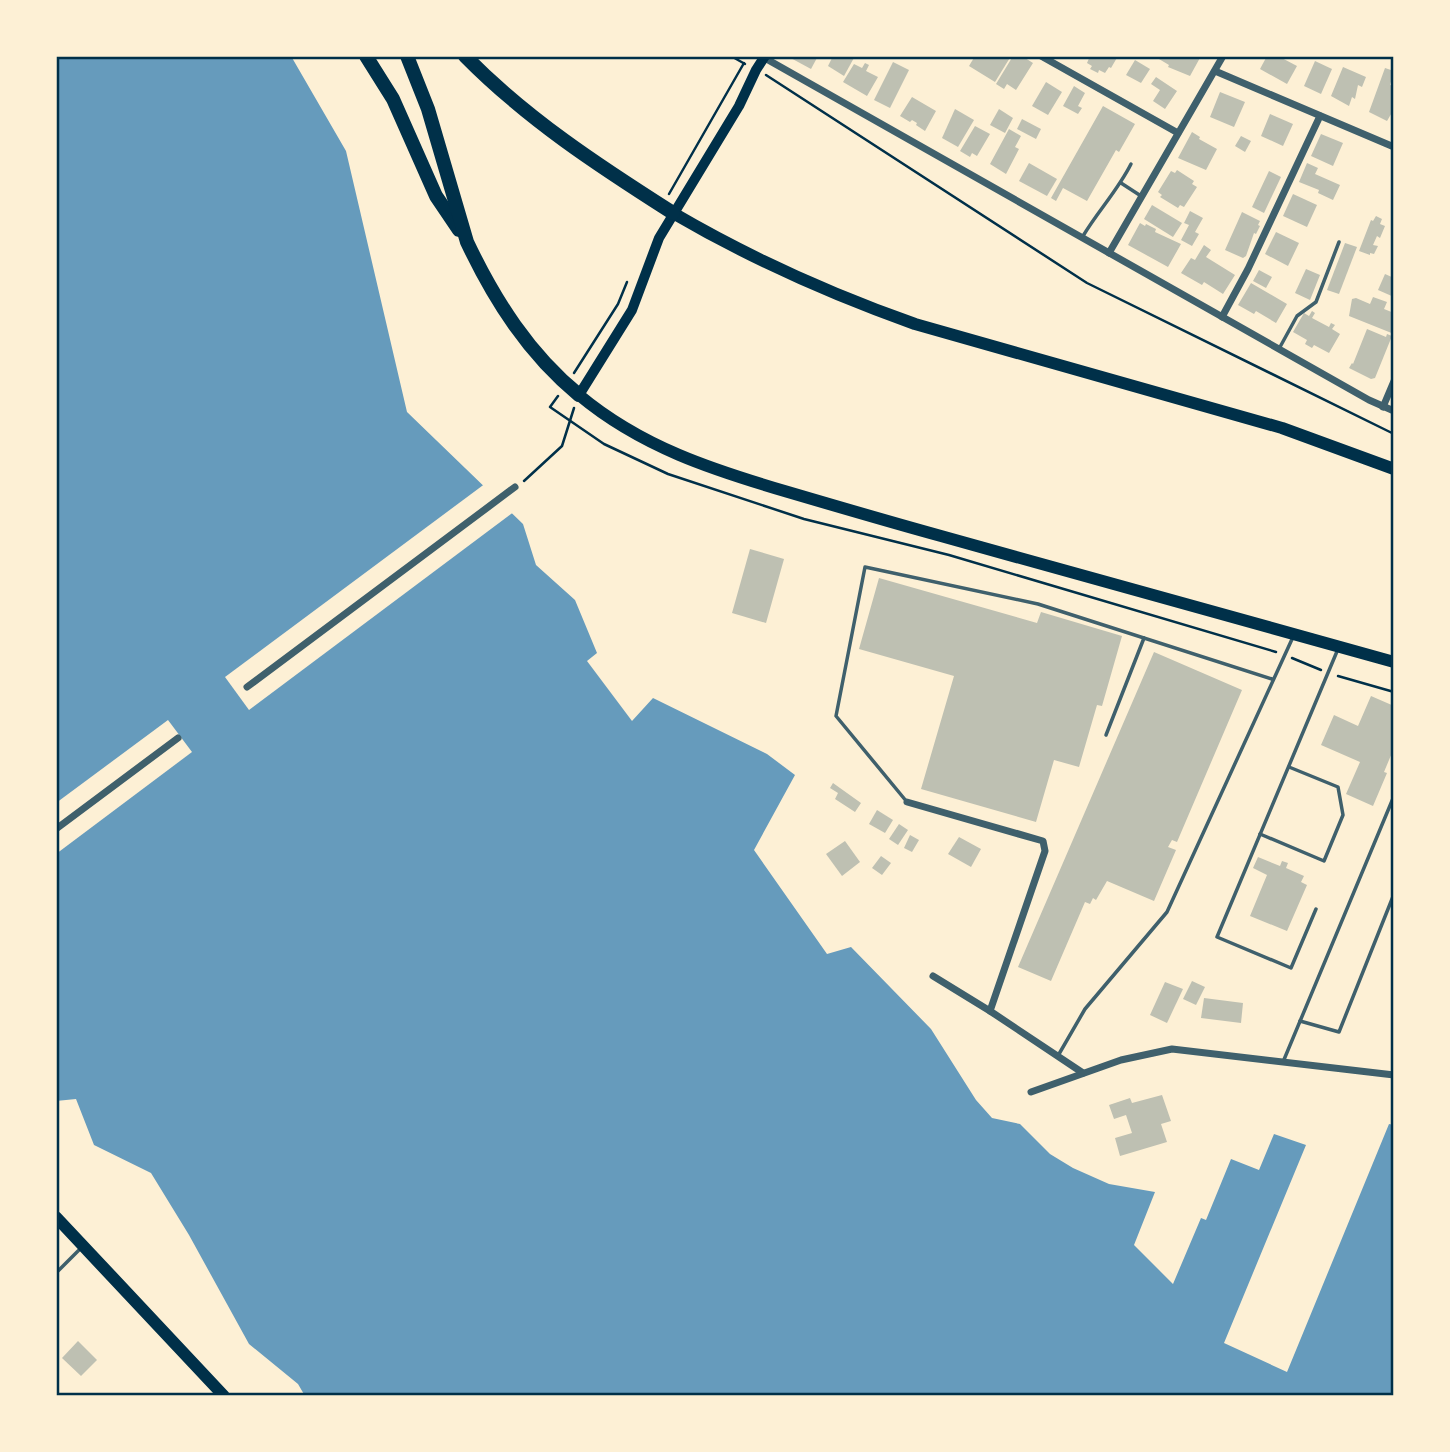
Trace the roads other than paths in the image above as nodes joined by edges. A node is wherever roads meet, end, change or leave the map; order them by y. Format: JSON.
{"nodes":[{"id":1,"x":366,"y":56,"type":"edge"},
{"id":2,"x":407,"y":56,"type":"edge"},
{"id":3,"x":465,"y":56,"type":"edge"},
{"id":4,"x":1041,"y":56,"type":"edge"},
{"id":5,"x":1223,"y":56,"type":"edge"},
{"id":6,"x":763,"y":57,"type":"edge"},
{"id":7,"x":1214,"y":71,"type":"junction"},
{"id":8,"x":1320,"y":116,"type":"junction"},
{"id":9,"x":1178,"y":133,"type":"junction"},
{"id":10,"x":1394,"y":147,"type":"edge"},
{"id":11,"x":1131,"y":164,"type":"dead end"},
{"id":12,"x":1121,"y":183,"type":"junction"},
{"id":13,"x":1142,"y":196,"type":"junction"},
{"id":14,"x":673,"y":212,"type":"junction"},
{"id":15,"x":1082,"y":238,"type":"junction"},
{"id":16,"x":1339,"y":242,"type":"dead end"},
{"id":17,"x":467,"y":243,"type":"junction"},
{"id":18,"x":1110,"y":253,"type":"junction"},
{"id":19,"x":1222,"y":317,"type":"junction"},
{"id":20,"x":1279,"y":349,"type":"junction"},
{"id":21,"x":1394,"y":381,"type":"edge"},
{"id":22,"x":579,"y":396,"type":"junction"},
{"id":23,"x":1383,"y":407,"type":"junction"},
{"id":24,"x":1394,"y":411,"type":"edge"},
{"id":25,"x":1394,"y":468,"type":"edge"},
{"id":26,"x":515,"y":487,"type":"road end"},
{"id":27,"x":1294,"y":635,"type":"junction"},
{"id":28,"x":1144,"y":638,"type":"junction"},
{"id":29,"x":1339,"y":647,"type":"junction"},
{"id":30,"x":1394,"y":662,"type":"edge"},
{"id":31,"x":1272,"y":679,"type":"junction"},
{"id":32,"x":247,"y":687,"type":"dead end"},
{"id":33,"x":1106,"y":735,"type":"dead end"},
{"id":34,"x":178,"y":738,"type":"dead end"},
{"id":35,"x":1289,"y":767,"type":"junction"},
{"id":36,"x":1394,"y":796,"type":"edge"},
{"id":37,"x":907,"y":802,"type":"joint"},
{"id":38,"x":56,"y":829,"type":"edge"},
{"id":39,"x":1261,"y":834,"type":"junction"},
{"id":40,"x":1394,"y":894,"type":"edge"},
{"id":41,"x":1316,"y":909,"type":"dead end"},
{"id":42,"x":933,"y":976,"type":"dead end"},
{"id":43,"x":990,"y":1011,"type":"junction"},
{"id":44,"x":1300,"y":1021,"type":"junction"},
{"id":45,"x":1058,"y":1056,"type":"junction"},
{"id":46,"x":1283,"y":1062,"type":"junction"},
{"id":47,"x":1083,"y":1073,"type":"junction"},
{"id":48,"x":1394,"y":1075,"type":"edge"},
{"id":49,"x":1031,"y":1092,"type":"dead end"},
{"id":50,"x":56,"y":1217,"type":"edge"},
{"id":51,"x":83,"y":1245,"type":"junction"},
{"id":52,"x":56,"y":1273,"type":"edge"},
{"id":53,"x":224,"y":1396,"type":"edge"}],
"edges":[{"from":1,"to":17,"type":"highway"},
{"from":2,"to":17,"type":"highway"},
{"from":3,"to":14,"type":"highway"},
{"from":4,"to":9,"type":"street"},
{"from":5,"to":7,"type":"street"},
{"from":6,"to":14,"type":"main road"},
{"from":6,"to":15,"type":"street"},
{"from":7,"to":8,"type":"street"},
{"from":7,"to":9,"type":"street"},
{"from":8,"to":10,"type":"street"},
{"from":8,"to":19,"type":"street"},
{"from":9,"to":13,"type":"street"},
{"from":11,"to":12,"type":"lane"},
{"from":12,"to":13,"type":"lane"},
{"from":12,"to":15,"type":"lane"},
{"from":13,"to":18,"type":"street"},
{"from":14,"to":22,"type":"main road"},
{"from":14,"to":25,"type":"main road"},
{"from":15,"to":18,"type":"street"},
{"from":16,"to":20,"type":"lane"},
{"from":17,"to":22,"type":"highway"},
{"from":18,"to":19,"type":"street"},
{"from":19,"to":20,"type":"street"},
{"from":20,"to":23,"type":"street"},
{"from":21,"to":23,"type":"street"},
{"from":22,"to":27,"type":"main road"},
{"from":23,"to":24,"type":"street"},
{"from":26,"to":32,"type":"street"},
{"from":27,"to":29,"type":"main road"},
{"from":27,"to":31,"type":"lane"},
{"from":28,"to":31,"type":"lane"},
{"from":28,"to":33,"type":"lane"},
{"from":28,"to":37,"type":"lane"},
{"from":29,"to":30,"type":"main road"},
{"from":29,"to":35,"type":"lane"},
{"from":31,"to":45,"type":"lane"},
{"from":34,"to":38,"type":"street"},
{"from":35,"to":39,"type":"lane"},
{"from":35,"to":39,"type":"lane"},
{"from":36,"to":44,"type":"lane"},
{"from":37,"to":43,"type":"street"},
{"from":39,"to":41,"type":"lane"},
{"from":40,"to":44,"type":"lane"},
{"from":42,"to":43,"type":"street"},
{"from":43,"to":45,"type":"street"},
{"from":44,"to":46,"type":"lane"},
{"from":45,"to":47,"type":"street"},
{"from":46,"to":47,"type":"street"},
{"from":46,"to":48,"type":"street"},
{"from":47,"to":49,"type":"street"},
{"from":50,"to":51,"type":"main road"},
{"from":51,"to":52,"type":"lane"},
{"from":51,"to":53,"type":"main road"}]}
